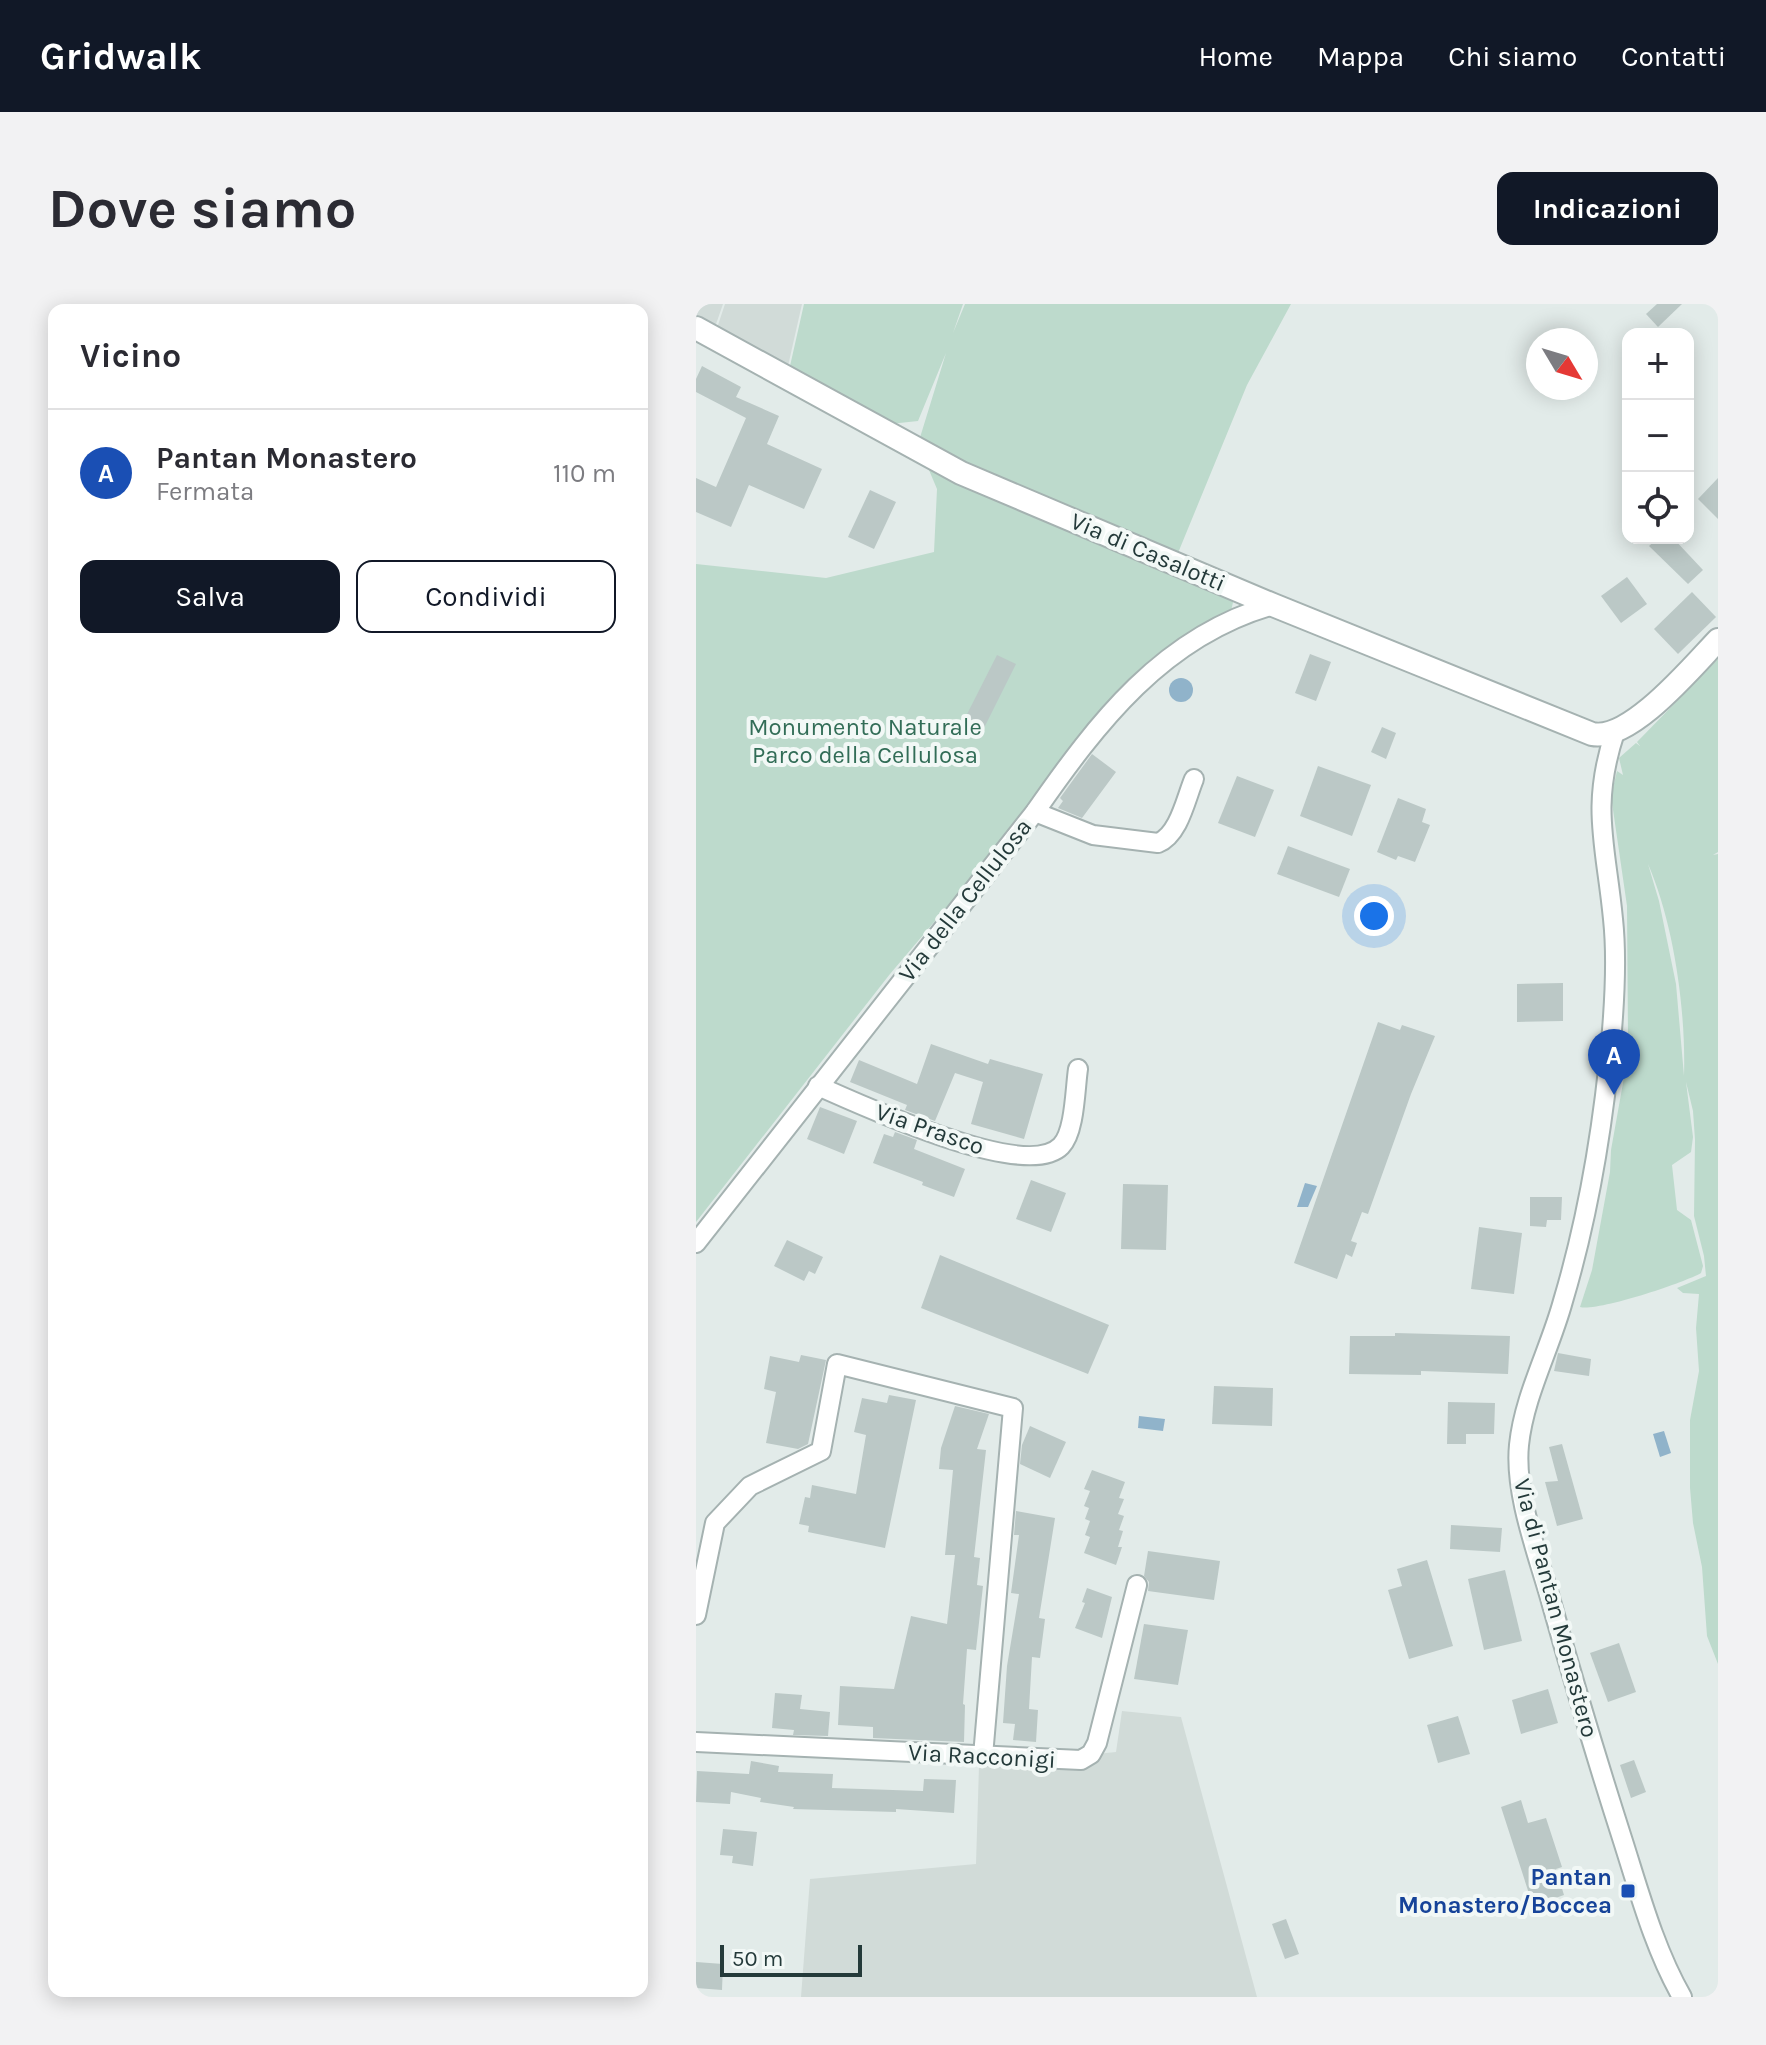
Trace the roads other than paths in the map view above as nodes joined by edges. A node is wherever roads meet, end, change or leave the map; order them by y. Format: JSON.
{"nodes":[{"id":1,"x":696,"y":328,"type":"edge"},
{"id":2,"x":1273,"y":605,"type":"junction"},
{"id":3,"x":1718,"y":640,"type":"edge"},
{"id":4,"x":1615,"y":732,"type":"junction"},
{"id":5,"x":1194,"y":779,"type":"dead end"},
{"id":6,"x":1035,"y":812,"type":"junction"},
{"id":7,"x":1078,"y":1069,"type":"dead end"},
{"id":8,"x":818,"y":1086,"type":"junction"},
{"id":9,"x":696,"y":1243,"type":"edge"},
{"id":10,"x":1137,"y":1585,"type":"dead end"},
{"id":11,"x":696,"y":1615,"type":"edge"},
{"id":12,"x":696,"y":1742,"type":"edge"},
{"id":13,"x":983,"y":1756,"type":"junction"},
{"id":14,"x":1682,"y":1997,"type":"edge"}],
"edges":[{"from":1,"to":2,"type":"street","name":"Via di Casalotti"},
{"from":2,"to":4,"type":"street","name":"Via di Casalotti"},
{"from":2,"to":6,"type":"street","name":"Via della Cellulosa"},
{"from":3,"to":4,"type":"street"},
{"from":4,"to":14,"type":"street","name":"Via di Pantan Monastero"},
{"from":5,"to":6,"type":"street"},
{"from":6,"to":8,"type":"street","name":"Via della Cellulosa"},
{"from":7,"to":8,"type":"street","name":"Via Prasco"},
{"from":8,"to":9,"type":"street","name":"Via della Cellulosa"},
{"from":10,"to":13,"type":"street","name":"Via Racconigi"},
{"from":11,"to":13,"type":"street"},
{"from":12,"to":13,"type":"street","name":"Via Racconigi"}]}
